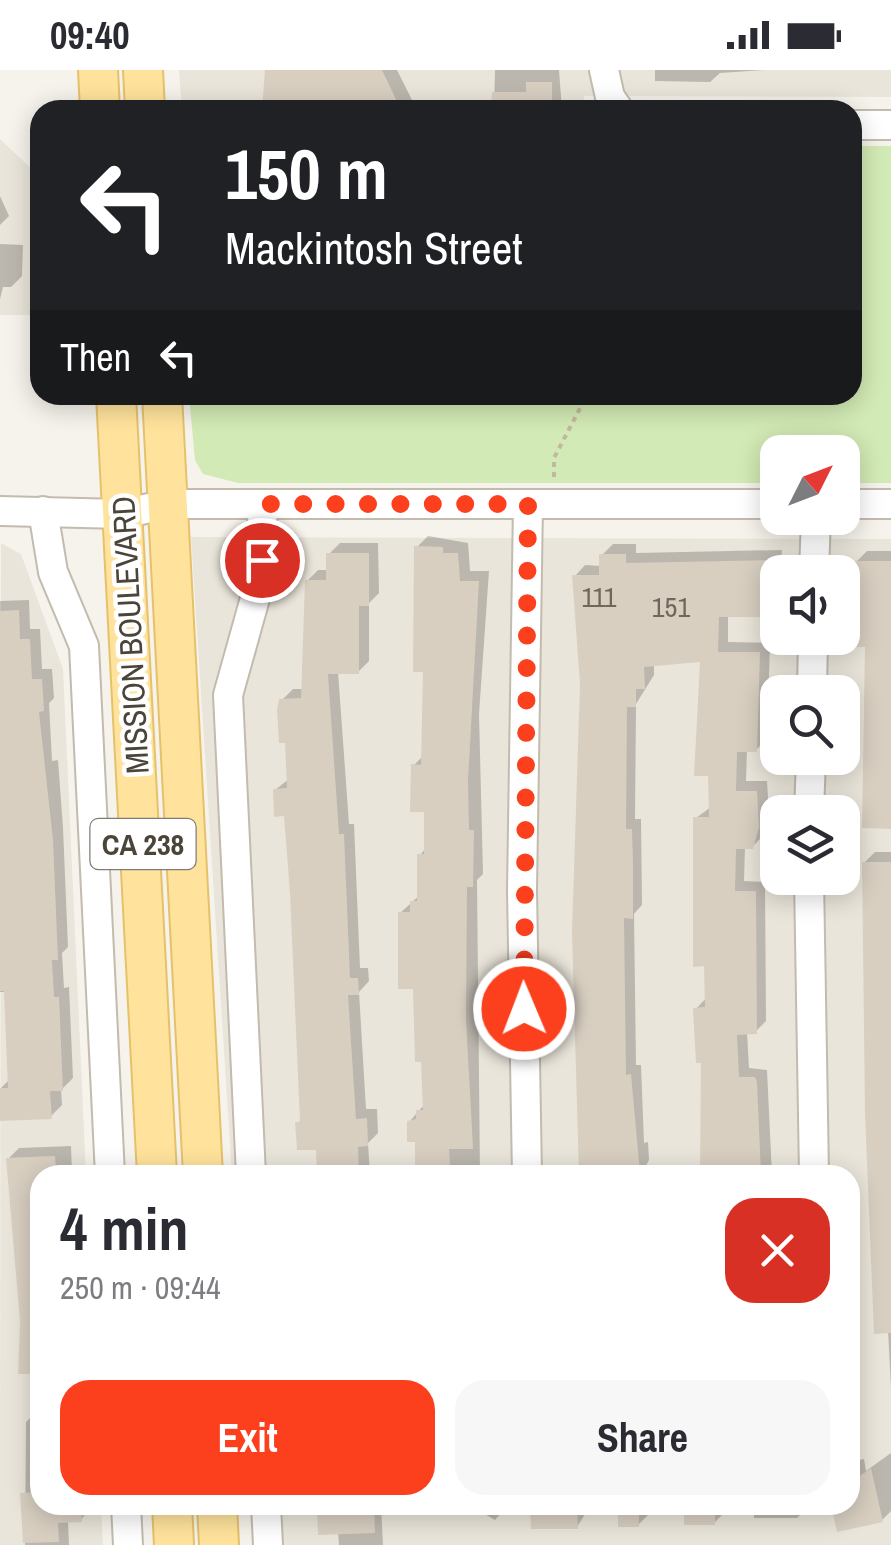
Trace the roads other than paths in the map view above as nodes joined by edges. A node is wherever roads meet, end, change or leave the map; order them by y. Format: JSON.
{"nodes":[{"id":1,"x":98,"y":70,"type":"edge"},
{"id":2,"x":143,"y":70,"type":"edge"},
{"id":3,"x":604,"y":70,"type":"edge"},
{"id":4,"x":100,"y":100,"type":"edge"},
{"id":5,"x":145,"y":100,"type":"edge"},
{"id":6,"x":612,"y":100,"type":"edge"},
{"id":7,"x":862,"y":126,"type":"edge"},
{"id":8,"x":891,"y":126,"type":"edge"},
{"id":9,"x":117,"y":405,"type":"edge"},
{"id":10,"x":163,"y":405,"type":"edge"},
{"id":11,"x":168,"y":504,"type":"junction"},
{"id":12,"x":262,"y":504,"type":"junction"},
{"id":13,"x":541,"y":504,"type":"junction"},
{"id":14,"x":760,"y":504,"type":"edge"},
{"id":15,"x":860,"y":504,"type":"edge"},
{"id":16,"x":891,"y":504,"type":"edge"},
{"id":17,"x":0,"y":511,"type":"edge"},
{"id":18,"x":43,"y":511,"type":"junction"},
{"id":19,"x":122,"y":514,"type":"junction"},
{"id":20,"x":810,"y":895,"type":"edge"},
{"id":21,"x":110,"y":1165,"type":"edge"},
{"id":22,"x":156,"y":1165,"type":"edge"},
{"id":23,"x":201,"y":1165,"type":"edge"},
{"id":24,"x":250,"y":1165,"type":"edge"},
{"id":25,"x":527,"y":1165,"type":"edge"},
{"id":26,"x":814,"y":1165,"type":"edge"},
{"id":27,"x":126,"y":1515,"type":"edge"},
{"id":28,"x":172,"y":1515,"type":"edge"},
{"id":29,"x":218,"y":1515,"type":"edge"},
{"id":30,"x":266,"y":1515,"type":"edge"},
{"id":31,"x":128,"y":1545,"type":"edge"},
{"id":32,"x":174,"y":1545,"type":"edge"},
{"id":33,"x":219,"y":1545,"type":"edge"},
{"id":34,"x":268,"y":1545,"type":"edge"}],
"edges":[{"from":1,"to":4,"type":"main road"},
{"from":2,"to":5,"type":"main road"},
{"from":3,"to":6,"type":"street"},
{"from":7,"to":8,"type":"street"},
{"from":9,"to":19,"type":"main road","name":"MISSION BOULEVARD","number":"CA 238"},
{"from":10,"to":11,"type":"main road","name":"MISSION BOULEVARD","number":"CA 238"},
{"from":11,"to":12,"type":"street"},
{"from":11,"to":19,"type":"street"},
{"from":11,"to":23,"type":"main road","name":"MISSION BOULEVARD","number":"CA 238"},
{"from":12,"to":13,"type":"street"},
{"from":12,"to":24,"type":"street"},
{"from":13,"to":14,"type":"street"},
{"from":13,"to":25,"type":"street"},
{"from":15,"to":16,"type":"street"},
{"from":17,"to":18,"type":"street"},
{"from":18,"to":19,"type":"street"},
{"from":18,"to":21,"type":"street","name":"MISSION BOULEVARD"},
{"from":19,"to":22,"type":"main road","name":"MISSION BOULEVARD","number":"CA 238"},
{"from":20,"to":26,"type":"street"},
{"from":27,"to":31,"type":"street"},
{"from":28,"to":32,"type":"main road"},
{"from":29,"to":33,"type":"main road"},
{"from":30,"to":34,"type":"street"}]}
